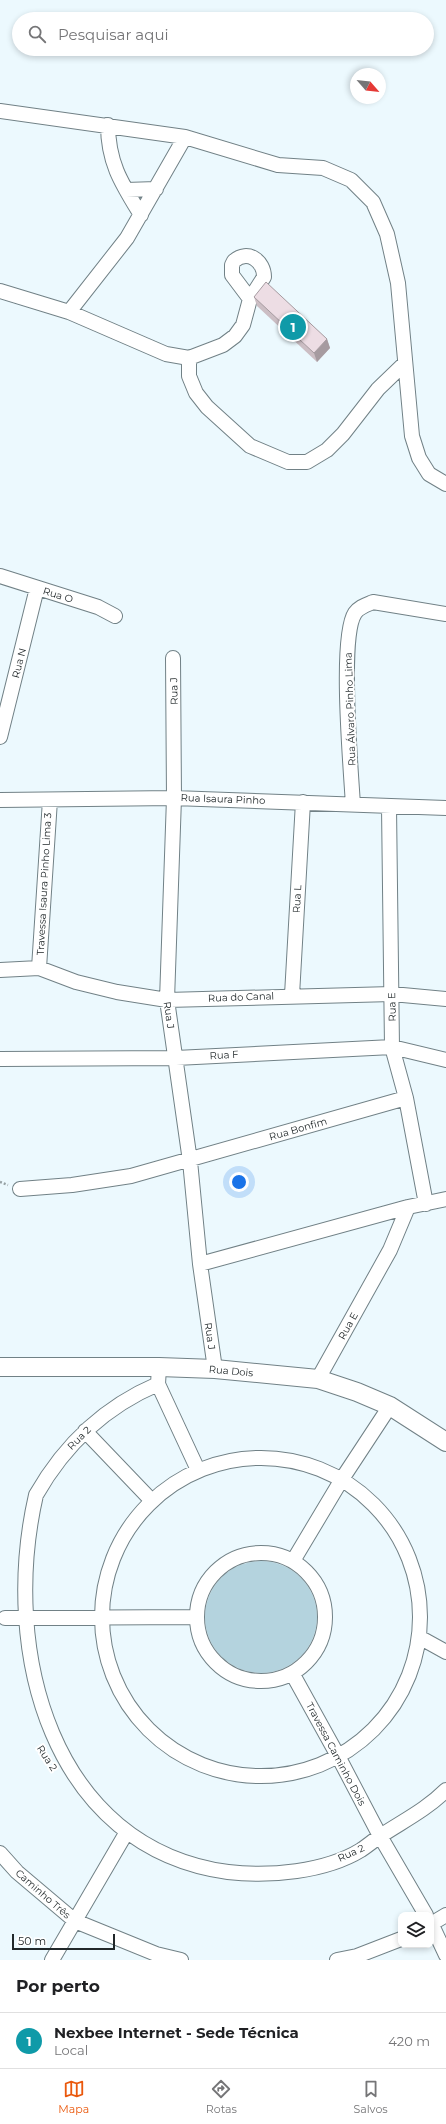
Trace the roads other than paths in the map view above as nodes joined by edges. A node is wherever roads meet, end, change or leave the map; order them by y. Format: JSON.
{"nodes":[{"id":1,"x":0,"y":111,"type":"edge"},
{"id":2,"x":108,"y":125,"type":"junction"},
{"id":3,"x":185,"y":137,"type":"junction"},
{"id":4,"x":156,"y":189,"type":"junction"},
{"id":5,"x":126,"y":190,"type":"junction"},
{"id":6,"x":141,"y":215,"type":"junction"},
{"id":7,"x":0,"y":291,"type":"edge"},
{"id":8,"x":250,"y":299,"type":"dead end"},
{"id":9,"x":69,"y":312,"type":"junction"},
{"id":10,"x":189,"y":358,"type":"junction"},
{"id":11,"x":405,"y":363,"type":"junction"},
{"id":12,"x":446,"y":484,"type":"edge"},
{"id":13,"x":0,"y":576,"type":"edge"},
{"id":14,"x":37,"y":588,"type":"junction"},
{"id":15,"x":446,"y":614,"type":"edge"},
{"id":16,"x":115,"y":616,"type":"dead end"},
{"id":17,"x":173,"y":658,"type":"dead end"},
{"id":18,"x":0,"y":737,"type":"edge"},
{"id":19,"x":174,"y":798,"type":"junction"},
{"id":20,"x":0,"y":800,"type":"edge"},
{"id":21,"x":50,"y":800,"type":"junction"},
{"id":22,"x":303,"y":802,"type":"junction"},
{"id":23,"x":353,"y":805,"type":"junction"},
{"id":24,"x":389,"y":806,"type":"junction"},
{"id":25,"x":446,"y":808,"type":"edge"},
{"id":26,"x":39,"y":968,"type":"junction"},
{"id":27,"x":0,"y":970,"type":"edge"},
{"id":28,"x":392,"y":994,"type":"junction"},
{"id":29,"x":292,"y":996,"type":"junction"},
{"id":30,"x":446,"y":999,"type":"edge"},
{"id":31,"x":167,"y":1000,"type":"junction"},
{"id":32,"x":392,"y":1047,"type":"junction"},
{"id":33,"x":176,"y":1058,"type":"junction"},
{"id":34,"x":0,"y":1059,"type":"edge"},
{"id":35,"x":446,"y":1060,"type":"edge"},
{"id":36,"x":406,"y":1098,"type":"junction"},
{"id":37,"x":190,"y":1161,"type":"junction"},
{"id":38,"x":20,"y":1189,"type":"dead end"},
{"id":39,"x":446,"y":1199,"type":"edge"},
{"id":40,"x":426,"y":1204,"type":"junction"},
{"id":41,"x":408,"y":1207,"type":"junction"},
{"id":42,"x":200,"y":1264,"type":"junction"},
{"id":43,"x":1,"y":1369,"type":"edge"},
{"id":44,"x":215,"y":1369,"type":"junction"},
{"id":45,"x":158,"y":1376,"type":"junction"},
{"id":46,"x":318,"y":1379,"type":"junction"},
{"id":47,"x":390,"y":1406,"type":"junction"},
{"id":48,"x":85,"y":1431,"type":"junction"},
{"id":49,"x":446,"y":1442,"type":"edge"},
{"id":50,"x":198,"y":1470,"type":"junction"},
{"id":51,"x":342,"y":1479,"type":"junction"},
{"id":52,"x":152,"y":1501,"type":"junction"},
{"id":53,"x":13,"y":1552,"type":"dead end"},
{"id":54,"x":294,"y":1561,"type":"junction"},
{"id":55,"x":6,"y":1603,"type":"dead end"},
{"id":56,"x":197,"y":1617,"type":"junction"},
{"id":57,"x":5,"y":1618,"type":"junction"},
{"id":58,"x":102,"y":1618,"type":"junction"},
{"id":59,"x":6,"y":1633,"type":"dead end"},
{"id":60,"x":419,"y":1637,"type":"junction"},
{"id":61,"x":446,"y":1652,"type":"edge"},
{"id":62,"x":292,"y":1673,"type":"junction"},
{"id":63,"x":338,"y":1756,"type":"junction"},
{"id":64,"x":63,"y":1782,"type":"dead end"},
{"id":65,"x":446,"y":1790,"type":"edge"},
{"id":66,"x":125,"y":1835,"type":"junction"},
{"id":67,"x":380,"y":1836,"type":"junction"},
{"id":68,"x":0,"y":1853,"type":"edge"},
{"id":69,"x":425,"y":1912,"type":"edge"},
{"id":70,"x":446,"y":1915,"type":"edge"},
{"id":71,"x":434,"y":1920,"type":"edge"},
{"id":72,"x":75,"y":1921,"type":"junction"},
{"id":73,"x":434,"y":1930,"type":"edge"},
{"id":74,"x":398,"y":1940,"type":"edge"},
{"id":75,"x":446,"y":1955,"type":"edge"},
{"id":76,"x":52,"y":1960,"type":"edge"},
{"id":77,"x":181,"y":1960,"type":"edge"},
{"id":78,"x":337,"y":1960,"type":"edge"}],
"edges":[{"from":1,"to":2,"type":"street"},
{"from":2,"to":3,"type":"street"},
{"from":2,"to":5,"type":"street"},
{"from":3,"to":4,"type":"street"},
{"from":3,"to":11,"type":"street"},
{"from":4,"to":5,"type":"street"},
{"from":4,"to":6,"type":"street"},
{"from":5,"to":6,"type":"street"},
{"from":6,"to":9,"type":"street"},
{"from":7,"to":9,"type":"street"},
{"from":8,"to":10,"type":"street"},
{"from":9,"to":10,"type":"street"},
{"from":10,"to":11,"type":"street"},
{"from":11,"to":12,"type":"street"},
{"from":13,"to":14,"type":"street","name":"Rua O"},
{"from":14,"to":16,"type":"street","name":"Rua O"},
{"from":14,"to":18,"type":"street","name":"Rua N"},
{"from":15,"to":23,"type":"street","name":"Rua Álvaro Pinho Lima"},
{"from":17,"to":19,"type":"street","name":"Rua J"},
{"from":19,"to":21,"type":"street","name":"Rua Isaura Pinho"},
{"from":19,"to":22,"type":"street","name":"Rua Isaura Pinho"},
{"from":19,"to":31,"type":"street","name":"Rua J"},
{"from":20,"to":21,"type":"street","name":"Rua Isaura Pinho"},
{"from":21,"to":26,"type":"street","name":"Travessa Isaura Pinho Lima 3"},
{"from":22,"to":23,"type":"street","name":"Rua Isaura Pinho"},
{"from":22,"to":29,"type":"street","name":"Rua L"},
{"from":23,"to":24,"type":"street","name":"Rua Isaura Pinho"},
{"from":24,"to":25,"type":"street","name":"Rua Isaura Pinho"},
{"from":24,"to":28,"type":"street","name":"Rua E"},
{"from":26,"to":27,"type":"street"},
{"from":26,"to":31,"type":"street","name":"Rua do Canal"},
{"from":28,"to":29,"type":"street","name":"Rua do Canal"},
{"from":28,"to":30,"type":"street","name":"Rua do Canal"},
{"from":28,"to":32,"type":"street","name":"Rua E"},
{"from":29,"to":31,"type":"street","name":"Rua do Canal"},
{"from":31,"to":33,"type":"street","name":"Rua J"},
{"from":32,"to":33,"type":"street","name":"Rua F"},
{"from":32,"to":35,"type":"street","name":"Rua F"},
{"from":32,"to":36,"type":"street","name":"Rua E"},
{"from":33,"to":34,"type":"street","name":"Rua F"},
{"from":33,"to":37,"type":"street","name":"Rua J"},
{"from":36,"to":37,"type":"street","name":"Rua Bonfim"},
{"from":36,"to":40,"type":"street","name":"Rua E"},
{"from":37,"to":38,"type":"street","name":"Rua Bonfim"},
{"from":37,"to":42,"type":"street","name":"Rua J"},
{"from":39,"to":40,"type":"street"},
{"from":40,"to":41,"type":"street"},
{"from":41,"to":42,"type":"street"},
{"from":41,"to":46,"type":"street","name":"Rua E"},
{"from":42,"to":44,"type":"street","name":"Rua J"},
{"from":43,"to":45,"type":"street","name":"Rua Dois"},
{"from":44,"to":45,"type":"street","name":"Rua Dois"},
{"from":44,"to":46,"type":"street","name":"Rua Dois"},
{"from":45,"to":48,"type":"street","name":"Rua 2"},
{"from":45,"to":50,"type":"street"},
{"from":46,"to":47,"type":"street","name":"Rua Dois"},
{"from":47,"to":49,"type":"street","name":"Rua Dois"},
{"from":47,"to":51,"type":"street"},
{"from":48,"to":52,"type":"street"},
{"from":48,"to":53,"type":"street","name":"Rua 2"},
{"from":50,"to":51,"type":"street"},
{"from":50,"to":52,"type":"street"},
{"from":51,"to":54,"type":"street"},
{"from":51,"to":60,"type":"street"},
{"from":52,"to":58,"type":"street"},
{"from":54,"to":56,"type":"street"},
{"from":54,"to":62,"type":"street"},
{"from":55,"to":57,"type":"street"},
{"from":56,"to":58,"type":"street"},
{"from":56,"to":62,"type":"street"},
{"from":57,"to":58,"type":"street"},
{"from":57,"to":59,"type":"street"},
{"from":58,"to":63,"type":"street"},
{"from":60,"to":61,"type":"street"},
{"from":60,"to":63,"type":"street"},
{"from":62,"to":63,"type":"street","name":"Travessa Caminho Dois"},
{"from":63,"to":67,"type":"street","name":"Travessa Caminho Dois"},
{"from":64,"to":66,"type":"street","name":"Rua 2"},
{"from":65,"to":67,"type":"street","name":"Rua 2"},
{"from":66,"to":67,"type":"street","name":"Rua 2"},
{"from":66,"to":72,"type":"street"},
{"from":67,"to":69,"type":"street","name":"Travessa Caminho Dois"},
{"from":68,"to":72,"type":"street","name":"Caminho Três"},
{"from":70,"to":71,"type":"street"},
{"from":72,"to":76,"type":"street"},
{"from":72,"to":77,"type":"street","name":"Caminho Três"},
{"from":73,"to":75,"type":"street","name":"Travessa Caminho Dois"},
{"from":74,"to":78,"type":"street"}]}
